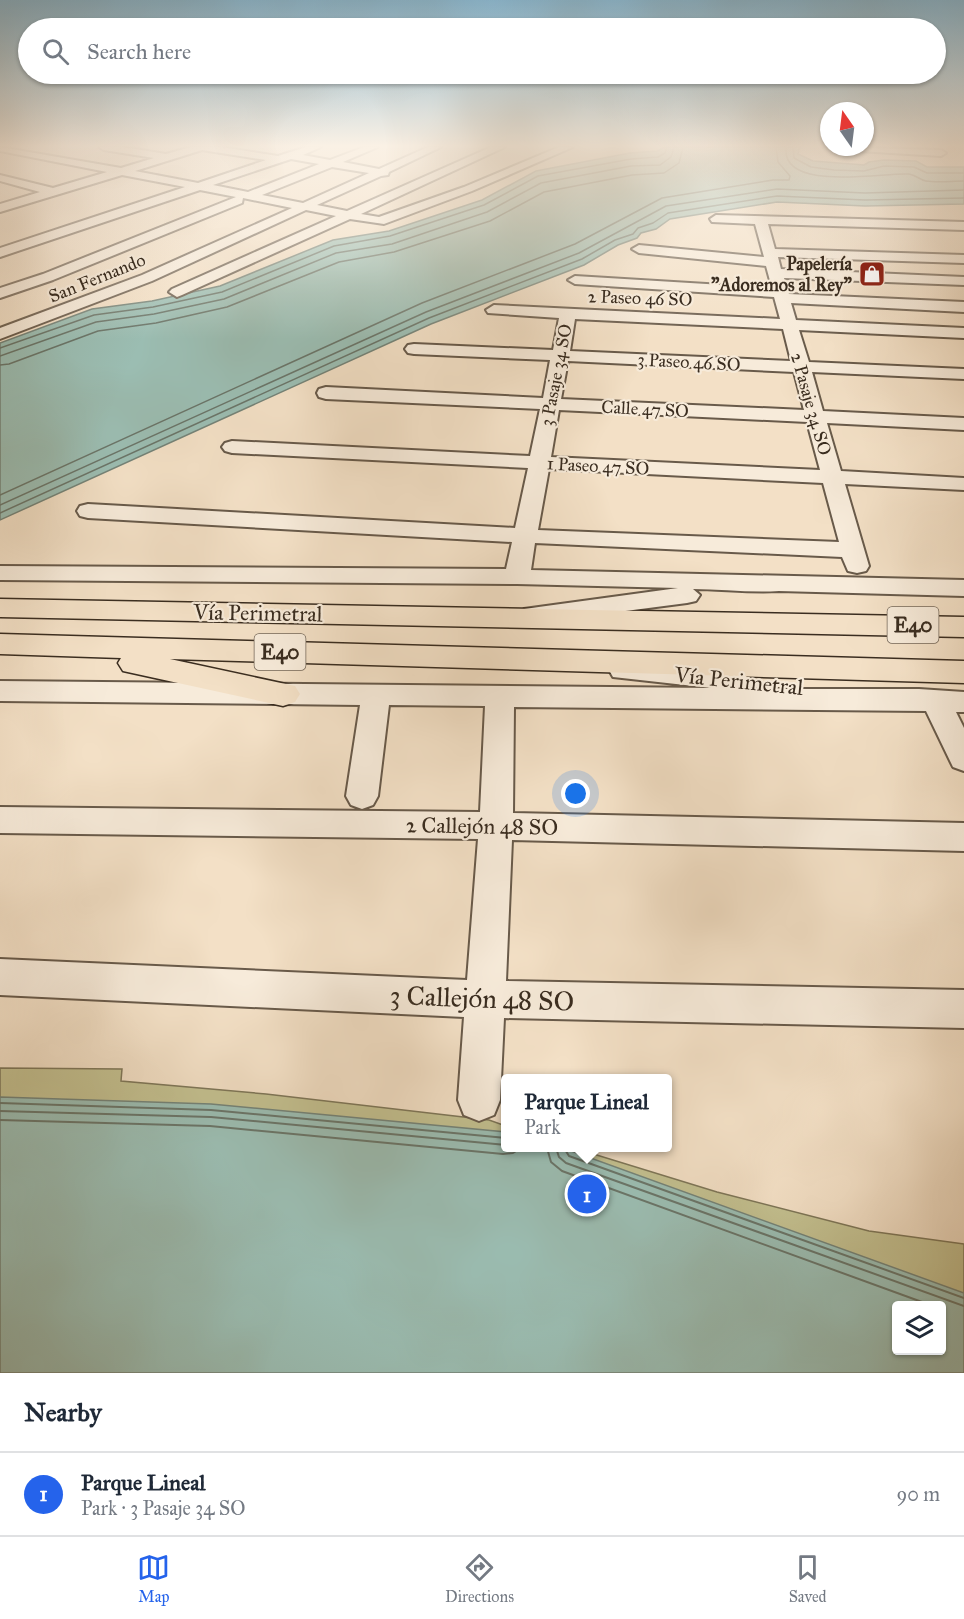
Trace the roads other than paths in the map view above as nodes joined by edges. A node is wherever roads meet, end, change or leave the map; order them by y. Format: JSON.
{"nodes":[{"id":1,"x":126,"y":211,"type":"edge"},
{"id":2,"x":210,"y":211,"type":"edge"},
{"id":3,"x":294,"y":211,"type":"edge"},
{"id":4,"x":310,"y":211,"type":"edge"},
{"id":5,"x":354,"y":211,"type":"edge"},
{"id":6,"x":411,"y":211,"type":"edge"},
{"id":7,"x":937,"y":211,"type":"edge"},
{"id":8,"x":75,"y":215,"type":"dead end"},
{"id":9,"x":341,"y":217,"type":"junction"},
{"id":10,"x":716,"y":219,"type":"dead end"},
{"id":11,"x":92,"y":222,"type":"junction"},
{"id":12,"x":363,"y":225,"type":"dead end"},
{"id":13,"x":949,"y":226,"type":"junction"},
{"id":14,"x":964,"y":226,"type":"edge"},
{"id":15,"x":33,"y":230,"type":"dead end"},
{"id":16,"x":56,"y":234,"type":"junction"},
{"id":17,"x":146,"y":236,"type":"junction"},
{"id":18,"x":960,"y":240,"type":"dead end"},
{"id":19,"x":639,"y":249,"type":"dead end"},
{"id":20,"x":0,"y":253,"type":"edge"},
{"id":21,"x":0,"y":258,"type":"edge"},
{"id":22,"x":771,"y":258,"type":"junction"},
{"id":23,"x":964,"y":259,"type":"edge"},
{"id":24,"x":696,"y":274,"type":"dead end"},
{"id":25,"x":48,"y":277,"type":"junction"},
{"id":26,"x":575,"y":280,"type":"dead end"},
{"id":27,"x":964,"y":281,"type":"edge"},
{"id":28,"x":177,"y":292,"type":"dead end"},
{"id":29,"x":0,"y":293,"type":"edge"},
{"id":30,"x":96,"y":298,"type":"junction"},
{"id":31,"x":964,"y":307,"type":"edge"},
{"id":32,"x":494,"y":310,"type":"dead end"},
{"id":33,"x":568,"y":315,"type":"junction"},
{"id":34,"x":789,"y":323,"type":"junction"},
{"id":35,"x":964,"y":333,"type":"edge"},
{"id":36,"x":0,"y":334,"type":"edge"},
{"id":37,"x":414,"y":349,"type":"dead end"},
{"id":38,"x":560,"y":356,"type":"junction"},
{"id":39,"x":801,"y":367,"type":"junction"},
{"id":40,"x":964,"y":374,"type":"edge"},
{"id":41,"x":326,"y":393,"type":"dead end"},
{"id":42,"x":550,"y":404,"type":"junction"},
{"id":43,"x":815,"y":417,"type":"junction"},
{"id":44,"x":964,"y":424,"type":"edge"},
{"id":45,"x":232,"y":447,"type":"dead end"},
{"id":46,"x":539,"y":464,"type":"junction"},
{"id":47,"x":832,"y":477,"type":"junction"},
{"id":48,"x":964,"y":484,"type":"edge"},
{"id":49,"x":88,"y":511,"type":"dead end"},
{"id":50,"x":525,"y":536,"type":"junction"},
{"id":51,"x":853,"y":550,"type":"junction"},
{"id":52,"x":0,"y":573,"type":"edge"},
{"id":53,"x":517,"y":577,"type":"junction"},
{"id":54,"x":779,"y":583,"type":"junction"},
{"id":55,"x":863,"y":585,"type":"junction"},
{"id":56,"x":964,"y":588,"type":"edge"},
{"id":57,"x":0,"y":608,"type":"edge"},
{"id":58,"x":516,"y":617,"type":"junction"},
{"id":59,"x":964,"y":627,"type":"edge"},
{"id":60,"x":0,"y":644,"type":"edge"},
{"id":61,"x":47,"y":646,"type":"junction"},
{"id":62,"x":513,"y":658,"type":"junction"},
{"id":63,"x":964,"y":672,"type":"edge"},
{"id":64,"x":0,"y":691,"type":"edge"},
{"id":65,"x":284,"y":694,"type":"junction"},
{"id":66,"x":376,"y":694,"type":"junction"},
{"id":67,"x":500,"y":696,"type":"junction"},
{"id":68,"x":950,"y":701,"type":"edge"},
{"id":69,"x":964,"y":759,"type":"edge"},
{"id":70,"x":362,"y":796,"type":"dead end"},
{"id":71,"x":0,"y":820,"type":"edge"},
{"id":72,"x":496,"y":826,"type":"junction"},
{"id":73,"x":964,"y":837,"type":"edge"},
{"id":74,"x":0,"y":977,"type":"edge"},
{"id":75,"x":485,"y":999,"type":"junction"},
{"id":76,"x":964,"y":1009,"type":"edge"},
{"id":77,"x":479,"y":1100,"type":"dead end"}],
"edges":[{"from":1,"to":11,"type":"street"},
{"from":2,"to":17,"type":"street"},
{"from":3,"to":30,"type":"street","name":"San Fernando"},
{"from":4,"to":9,"type":"street"},
{"from":5,"to":9,"type":"street"},
{"from":6,"to":9,"type":"street"},
{"from":7,"to":13,"type":"street"},
{"from":8,"to":11,"type":"street"},
{"from":9,"to":12,"type":"street"},
{"from":9,"to":28,"type":"street"},
{"from":10,"to":22,"type":"street"},
{"from":11,"to":16,"type":"street"},
{"from":11,"to":17,"type":"street"},
{"from":13,"to":14,"type":"street"},
{"from":13,"to":18,"type":"street"},
{"from":13,"to":22,"type":"street"},
{"from":15,"to":16,"type":"street"},
{"from":16,"to":20,"type":"street"},
{"from":17,"to":25,"type":"street"},
{"from":19,"to":22,"type":"street"},
{"from":21,"to":25,"type":"street"},
{"from":22,"to":23,"type":"street"},
{"from":22,"to":24,"type":"street"},
{"from":22,"to":26,"type":"street"},
{"from":22,"to":27,"type":"street"},
{"from":22,"to":31,"type":"street"},
{"from":22,"to":34,"type":"street","name":"2 Pasaje 34 SO"},
{"from":25,"to":29,"type":"street"},
{"from":25,"to":30,"type":"street"},
{"from":30,"to":36,"type":"street","name":"San Fernando"},
{"from":32,"to":33,"type":"street","name":"2 Paseo 46 SO"},
{"from":33,"to":34,"type":"street","name":"2 Paseo 46 SO"},
{"from":33,"to":38,"type":"street","name":"3 Pasaje 34 SO"},
{"from":34,"to":35,"type":"street","name":"2 Paseo 46 SO"},
{"from":34,"to":39,"type":"street","name":"2 Pasaje 34 SO"},
{"from":37,"to":38,"type":"street","name":"3 Paseo 46 SO"},
{"from":38,"to":39,"type":"street","name":"3 Paseo 46 SO"},
{"from":38,"to":42,"type":"street","name":"3 Pasaje 34 SO"},
{"from":39,"to":40,"type":"street","name":"3 Paseo 46 SO"},
{"from":39,"to":43,"type":"street","name":"2 Pasaje 34 SO"},
{"from":41,"to":42,"type":"street","name":"Calle 47 SO"},
{"from":42,"to":43,"type":"street","name":"Calle 47 SO"},
{"from":42,"to":46,"type":"street","name":"3 Pasaje 34 SO"},
{"from":43,"to":44,"type":"street","name":"Calle 47 SO"},
{"from":43,"to":47,"type":"street","name":"2 Pasaje 34 SO"},
{"from":45,"to":46,"type":"street","name":"1 Paseo 47 SO"},
{"from":46,"to":47,"type":"street","name":"1 Paseo 47 SO"},
{"from":46,"to":50,"type":"street","name":"3 Pasaje 34 SO"},
{"from":47,"to":48,"type":"street","name":"1 Paseo 47 SO"},
{"from":47,"to":51,"type":"street","name":"2 Pasaje 34 SO"},
{"from":49,"to":50,"type":"street"},
{"from":50,"to":51,"type":"street"},
{"from":50,"to":53,"type":"street","name":"3 Pasaje 34 SO"},
{"from":51,"to":55,"type":"street","name":"2 Pasaje 34 SO"},
{"from":52,"to":53,"type":"street"},
{"from":53,"to":54,"type":"street"},
{"from":54,"to":55,"type":"street","name":"Vía Perimetral","number":"E40"},
{"from":54,"to":58,"type":"street","name":"Vía Perimetral","number":"E40"},
{"from":55,"to":56,"type":"street","name":"Vía Perimetral","number":"E40"},
{"from":57,"to":58,"type":"highway","name":"Vía Perimetral","number":"E40"},
{"from":58,"to":59,"type":"highway","name":"Vía Perimetral","number":"E40"},
{"from":60,"to":61,"type":"highway","name":"Vía Perimetral","number":"E40"},
{"from":61,"to":62,"type":"highway","name":"Vía Perimetral","number":"E40"},
{"from":61,"to":65,"type":"highway"},
{"from":62,"to":63,"type":"highway","name":"Vía Perimetral","number":"E40"},
{"from":62,"to":68,"type":"street","name":"Vía Perimetral","number":"E40"},
{"from":64,"to":65,"type":"street"},
{"from":65,"to":66,"type":"street"},
{"from":66,"to":67,"type":"street"},
{"from":66,"to":70,"type":"street"},
{"from":67,"to":68,"type":"street"},
{"from":67,"to":72,"type":"street"},
{"from":68,"to":69,"type":"street"},
{"from":71,"to":72,"type":"street","name":"2 Callejón 48 SO"},
{"from":72,"to":73,"type":"street","name":"2 Callejón 48 SO"},
{"from":72,"to":75,"type":"street"},
{"from":74,"to":75,"type":"street","name":"3 Callejón 48 SO"},
{"from":75,"to":76,"type":"street","name":"3 Callejón 48 SO"},
{"from":75,"to":77,"type":"street"}]}
